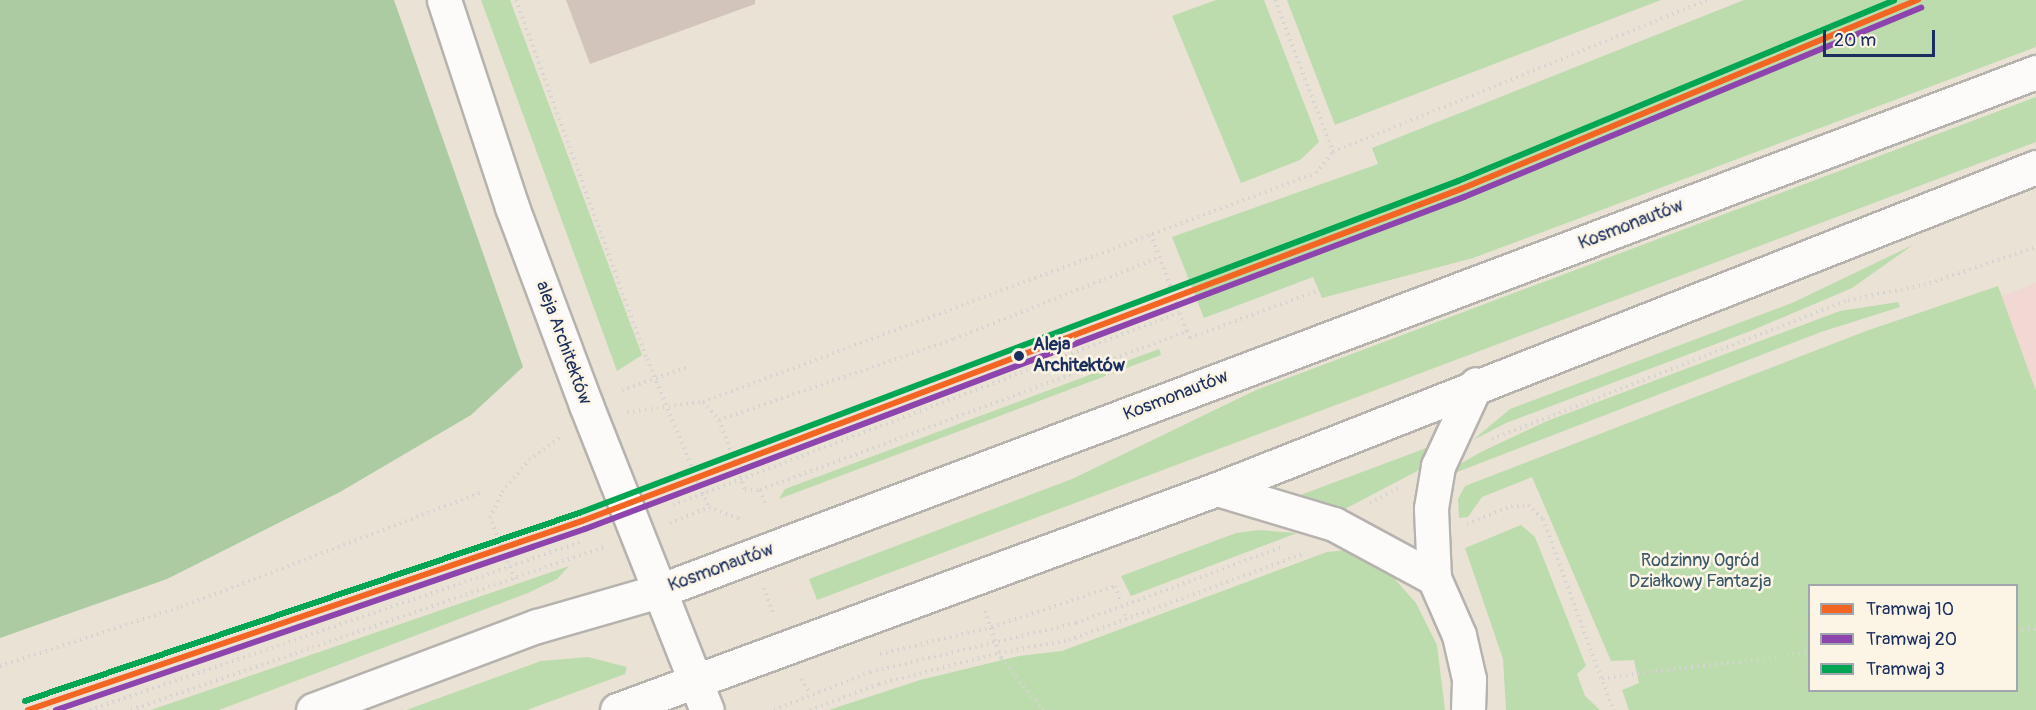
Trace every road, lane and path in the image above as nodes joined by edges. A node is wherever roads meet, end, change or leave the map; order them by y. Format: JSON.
{"nodes":[{"id":1,"x":444,"y":0,"type":"edge"},
{"id":2,"x":516,"y":0,"type":"edge"},
{"id":3,"x":1275,"y":0,"type":"edge"},
{"id":4,"x":1708,"y":0,"type":"edge"},
{"id":5,"x":2036,"y":72,"type":"edge"},
{"id":6,"x":1333,"y":152,"type":"junction"},
{"id":7,"x":2036,"y":167,"type":"edge"},
{"id":8,"x":1151,"y":234,"type":"junction"},
{"id":9,"x":2036,"y":247,"type":"edge"},
{"id":10,"x":1160,"y":257,"type":"junction"},
{"id":11,"x":1316,"y":291,"type":"dead end"},
{"id":12,"x":1180,"y":312,"type":"junction"},
{"id":13,"x":1188,"y":331,"type":"junction"},
{"id":14,"x":690,"y":366,"type":"dead end"},
{"id":15,"x":655,"y":379,"type":"junction"},
{"id":16,"x":1476,"y":384,"type":"junction"},
{"id":17,"x":622,"y":390,"type":"dead end"},
{"id":18,"x":703,"y":402,"type":"junction"},
{"id":19,"x":668,"y":406,"type":"junction"},
{"id":20,"x":630,"y":411,"type":"dead end"},
{"id":21,"x":719,"y":420,"type":"junction"},
{"id":22,"x":552,"y":440,"type":"dead end"},
{"id":23,"x":1438,"y":466,"type":"junction"},
{"id":24,"x":741,"y":479,"type":"junction"},
{"id":25,"x":1217,"y":489,"type":"junction"},
{"id":26,"x":760,"y":490,"type":"junction"},
{"id":27,"x":480,"y":493,"type":"dead end"},
{"id":28,"x":703,"y":493,"type":"junction"},
{"id":29,"x":765,"y":503,"type":"dead end"},
{"id":30,"x":673,"y":506,"type":"dead end"},
{"id":31,"x":1361,"y":508,"type":"dead end"},
{"id":32,"x":738,"y":518,"type":"dead end"},
{"id":33,"x":1456,"y":529,"type":"dead end"},
{"id":34,"x":584,"y":541,"type":"dead end"},
{"id":35,"x":1290,"y":545,"type":"dead end"},
{"id":36,"x":1310,"y":551,"type":"dead end"},
{"id":37,"x":580,"y":556,"type":"dead end"},
{"id":38,"x":510,"y":567,"type":"junction"},
{"id":39,"x":1434,"y":578,"type":"junction"},
{"id":40,"x":515,"y":579,"type":"junction"},
{"id":41,"x":659,"y":591,"type":"junction"},
{"id":42,"x":1120,"y":600,"type":"dead end"},
{"id":43,"x":1125,"y":614,"type":"dead end"},
{"id":44,"x":1127,"y":620,"type":"junction"},
{"id":45,"x":990,"y":621,"type":"dead end"},
{"id":46,"x":992,"y":627,"type":"junction"},
{"id":47,"x":2036,"y":628,"type":"edge"},
{"id":48,"x":2018,"y":630,"type":"edge"},
{"id":49,"x":995,"y":640,"type":"junction"},
{"id":50,"x":999,"y":653,"type":"junction"},
{"id":51,"x":1808,"y":653,"type":"edge"},
{"id":52,"x":874,"y":656,"type":"dead end"},
{"id":53,"x":0,"y":666,"type":"edge"},
{"id":54,"x":797,"y":673,"type":"dead end"},
{"id":55,"x":1602,"y":678,"type":"junction"},
{"id":56,"x":836,"y":693,"type":"dead end"},
{"id":57,"x":810,"y":694,"type":"junction"},
{"id":58,"x":701,"y":695,"type":"edge"},
{"id":59,"x":838,"y":699,"type":"junction"},
{"id":60,"x":90,"y":710,"type":"edge"},
{"id":61,"x":130,"y":710,"type":"edge"},
{"id":62,"x":313,"y":710,"type":"edge"},
{"id":63,"x":617,"y":710,"type":"edge"},
{"id":64,"x":774,"y":710,"type":"edge"},
{"id":65,"x":810,"y":710,"type":"edge"},
{"id":66,"x":1043,"y":710,"type":"edge"},
{"id":67,"x":1468,"y":710,"type":"edge"},
{"id":68,"x":1613,"y":710,"type":"edge"}],
"edges":[{"from":1,"to":41,"type":"main road","name":"aleja Architektów"},
{"from":2,"to":15,"type":"path"},
{"from":3,"to":6,"type":"path"},
{"from":4,"to":6,"type":"path"},
{"from":5,"to":41,"type":"main road","name":"Kosmonautów"},
{"from":6,"to":8,"type":"path"},
{"from":7,"to":16,"type":"main road"},
{"from":8,"to":10,"type":"path"},
{"from":8,"to":18,"type":"path"},
{"from":9,"to":23,"type":"path"},
{"from":10,"to":12,"type":"path"},
{"from":10,"to":21,"type":"path"},
{"from":11,"to":13,"type":"path"},
{"from":12,"to":13,"type":"path"},
{"from":12,"to":24,"type":"path"},
{"from":13,"to":26,"type":"path"},
{"from":14,"to":15,"type":"path"},
{"from":15,"to":17,"type":"path"},
{"from":15,"to":19,"type":"path"},
{"from":16,"to":23,"type":"main road"},
{"from":16,"to":25,"type":"main road"},
{"from":18,"to":19,"type":"path"},
{"from":18,"to":21,"type":"path"},
{"from":19,"to":20,"type":"path"},
{"from":19,"to":28,"type":"path"},
{"from":21,"to":24,"type":"path"},
{"from":22,"to":38,"type":"path"},
{"from":23,"to":31,"type":"path"},
{"from":23,"to":39,"type":"main road"},
{"from":24,"to":26,"type":"path"},
{"from":24,"to":28,"type":"path"},
{"from":25,"to":39,"type":"main road"},
{"from":25,"to":58,"type":"main road"},
{"from":26,"to":29,"type":"path"},
{"from":27,"to":53,"type":"path"},
{"from":28,"to":30,"type":"path"},
{"from":28,"to":32,"type":"path"},
{"from":33,"to":55,"type":"path"},
{"from":34,"to":38,"type":"path"},
{"from":35,"to":49,"type":"path"},
{"from":36,"to":44,"type":"path"},
{"from":37,"to":40,"type":"path"},
{"from":38,"to":40,"type":"path"},
{"from":38,"to":60,"type":"path"},
{"from":39,"to":67,"type":"main road"},
{"from":40,"to":61,"type":"path"},
{"from":41,"to":58,"type":"main road","name":"aleja Architektów"},
{"from":41,"to":62,"type":"main road","name":"Kosmonautów"},
{"from":42,"to":46,"type":"path"},
{"from":43,"to":44,"type":"path"},
{"from":44,"to":50,"type":"path"},
{"from":45,"to":46,"type":"path"},
{"from":46,"to":49,"type":"path"},
{"from":46,"to":52,"type":"path"},
{"from":47,"to":48,"type":"path"},
{"from":49,"to":50,"type":"path"},
{"from":49,"to":57,"type":"path"},
{"from":50,"to":59,"type":"path"},
{"from":50,"to":66,"type":"path"},
{"from":51,"to":55,"type":"path"},
{"from":54,"to":57,"type":"path"},
{"from":55,"to":68,"type":"path"},
{"from":56,"to":59,"type":"path"},
{"from":57,"to":64,"type":"path"},
{"from":58,"to":63,"type":"main road"},
{"from":59,"to":65,"type":"path"}]}
